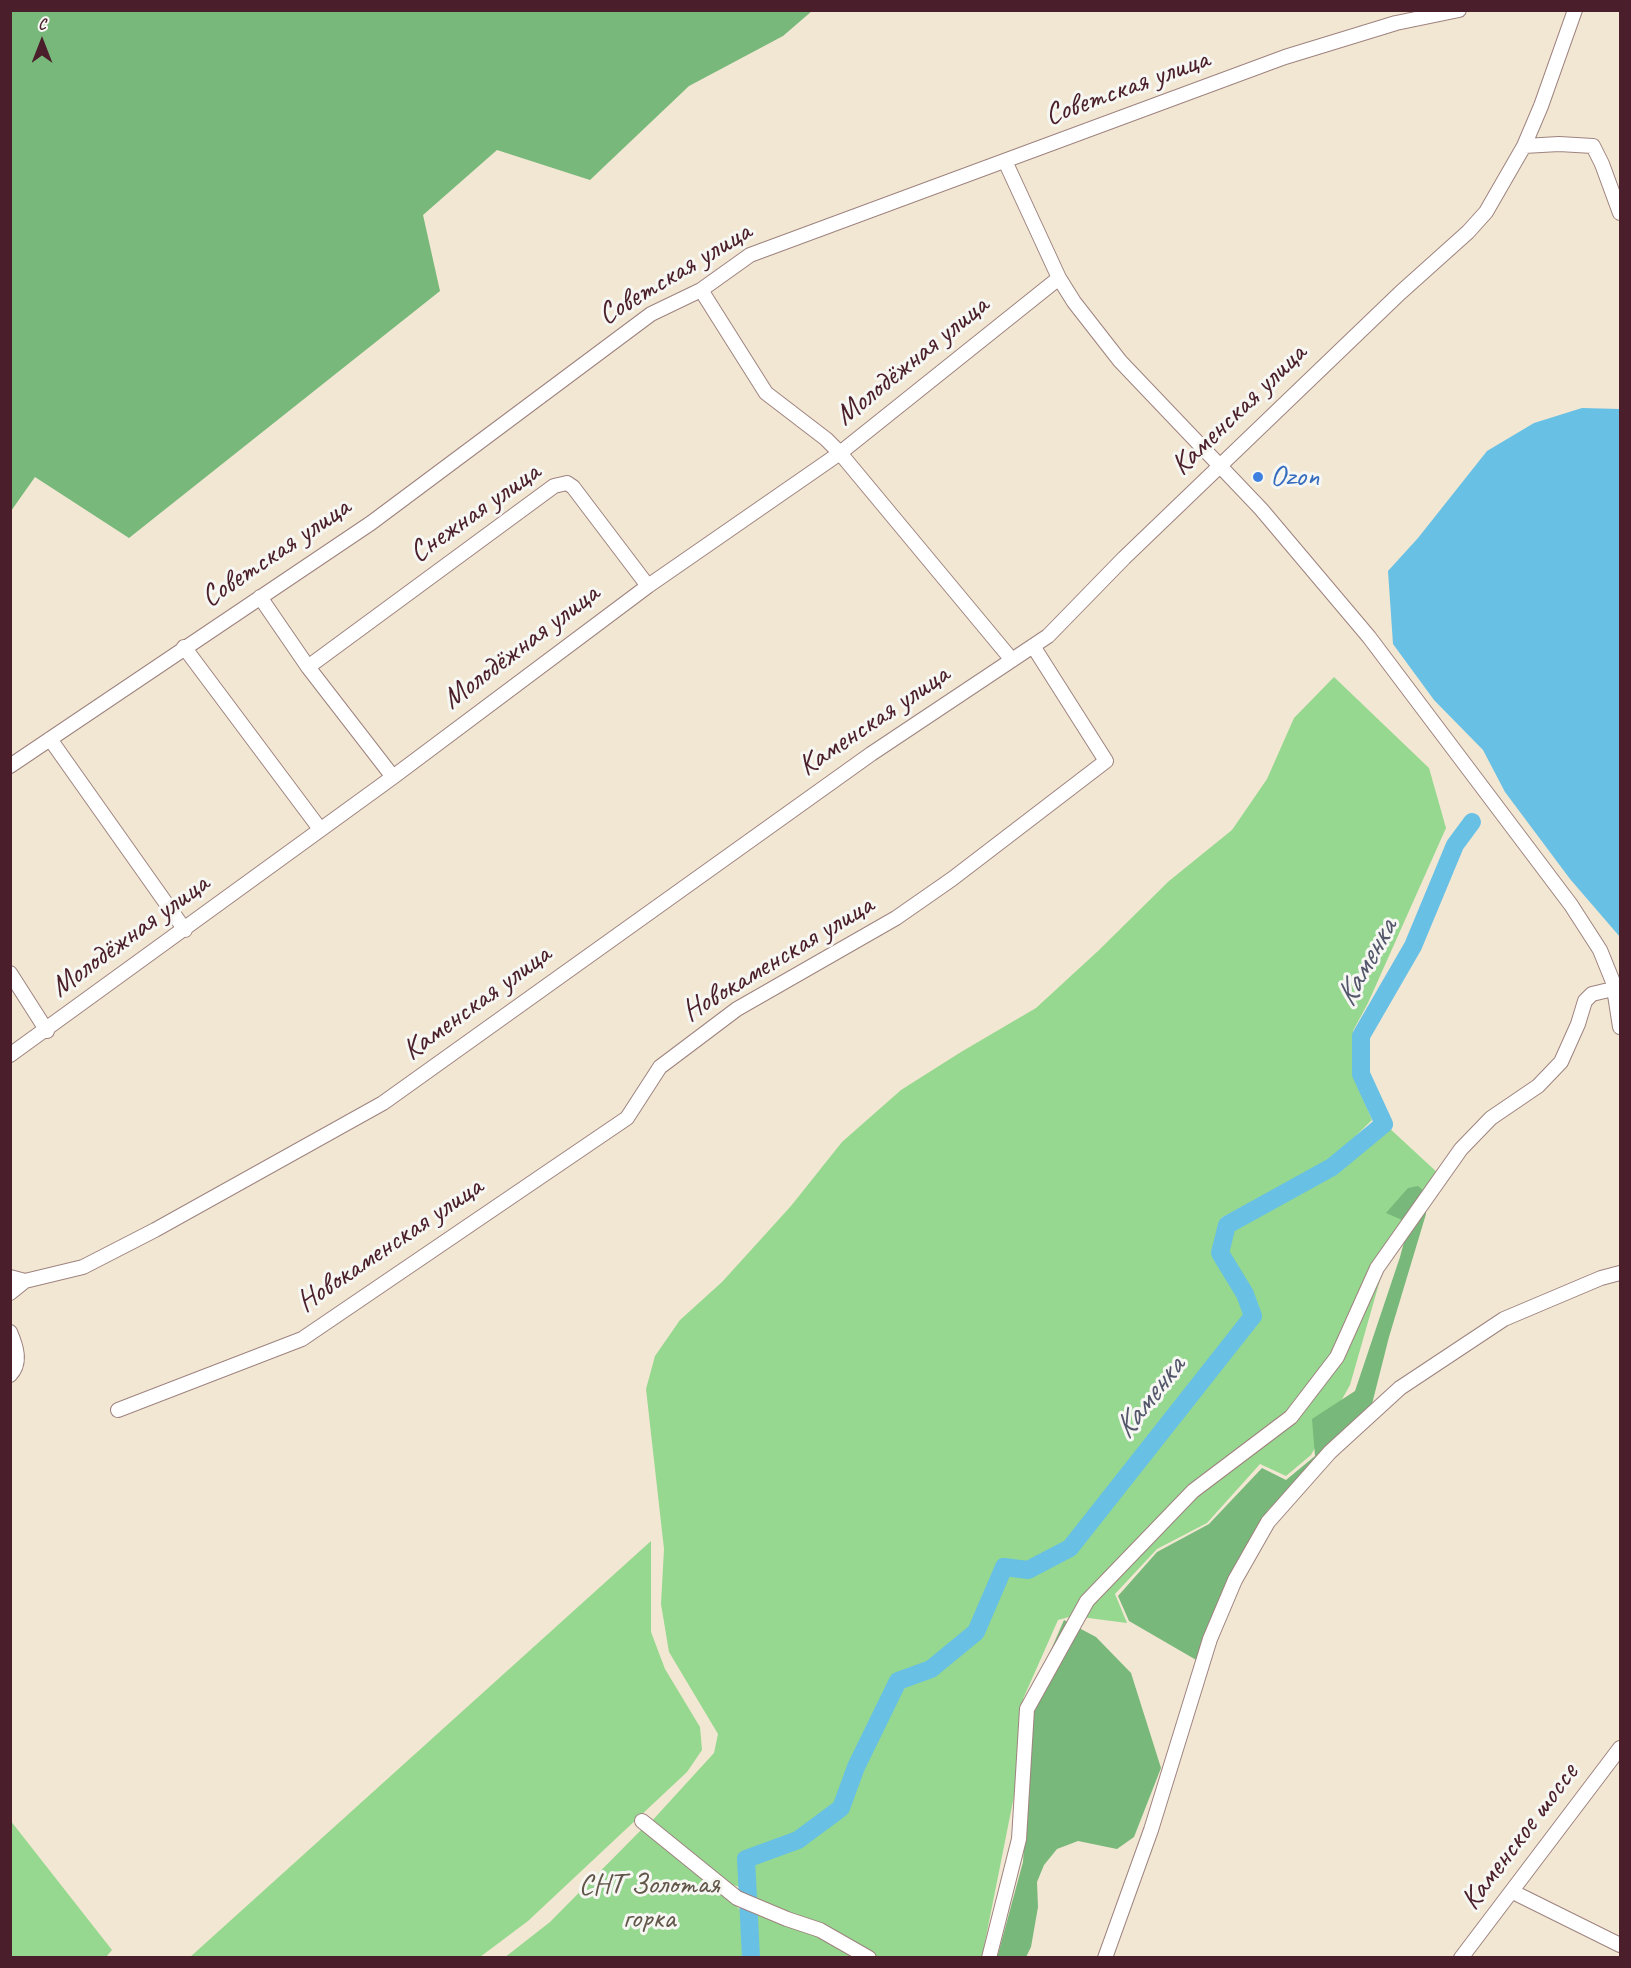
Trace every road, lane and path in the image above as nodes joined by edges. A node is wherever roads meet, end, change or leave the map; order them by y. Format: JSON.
{"nodes":[{"id":1,"x":1459,"y":10,"type":"edge"},
{"id":2,"x":1575,"y":10,"type":"edge"},
{"id":3,"x":1524,"y":146,"type":"junction"},
{"id":4,"x":1005,"y":161,"type":"junction"},
{"id":5,"x":1620,"y":213,"type":"edge"},
{"id":6,"x":1059,"y":278,"type":"junction"},
{"id":7,"x":701,"y":290,"type":"junction"},
{"id":8,"x":840,"y":453,"type":"junction"},
{"id":9,"x":1220,"y":466,"type":"junction"},
{"id":10,"x":648,"y":586,"type":"junction"},
{"id":11,"x":260,"y":597,"type":"junction"},
{"id":12,"x":1033,"y":646,"type":"junction"},
{"id":13,"x":184,"y":647,"type":"junction"},
{"id":14,"x":1012,"y":660,"type":"junction"},
{"id":15,"x":308,"y":667,"type":"junction"},
{"id":16,"x":50,"y":739,"type":"junction"},
{"id":17,"x":10,"y":766,"type":"edge"},
{"id":18,"x":393,"y":777,"type":"junction"},
{"id":19,"x":320,"y":829,"type":"junction"},
{"id":20,"x":184,"y":930,"type":"junction"},
{"id":21,"x":10,"y":974,"type":"edge"},
{"id":22,"x":1613,"y":989,"type":"junction"},
{"id":23,"x":1620,"y":1027,"type":"edge"},
{"id":24,"x":47,"y":1031,"type":"junction"},
{"id":25,"x":10,"y":1055,"type":"edge"},
{"id":26,"x":1620,"y":1273,"type":"edge"},
{"id":27,"x":10,"y":1277,"type":"edge"},
{"id":28,"x":25,"y":1281,"type":"junction"},
{"id":29,"x":10,"y":1293,"type":"edge"},
{"id":30,"x":10,"y":1332,"type":"edge"},
{"id":31,"x":10,"y":1375,"type":"edge"},
{"id":32,"x":118,"y":1410,"type":"dead end"},
{"id":33,"x":1620,"y":1748,"type":"edge"},
{"id":34,"x":642,"y":1821,"type":"dead end"},
{"id":35,"x":1513,"y":1892,"type":"junction"},
{"id":36,"x":1620,"y":1945,"type":"edge"},
{"id":37,"x":869,"y":1958,"type":"edge"},
{"id":38,"x":989,"y":1958,"type":"edge"},
{"id":39,"x":1106,"y":1958,"type":"edge"},
{"id":40,"x":1461,"y":1958,"type":"edge"}],
"edges":[{"from":1,"to":4,"type":"street","name":"Советская улица"},
{"from":2,"to":3,"type":"street","name":"Каменская улица"},
{"from":3,"to":5,"type":"street"},
{"from":3,"to":9,"type":"street","name":"Каменская улица"},
{"from":4,"to":6,"type":"street"},
{"from":4,"to":7,"type":"street","name":"Советская улица"},
{"from":6,"to":8,"type":"street","name":"Молодёжная улица"},
{"from":6,"to":9,"type":"street"},
{"from":7,"to":8,"type":"street"},
{"from":7,"to":11,"type":"street","name":"Советская улица"},
{"from":8,"to":10,"type":"street","name":"Молодёжная улица"},
{"from":8,"to":14,"type":"street"},
{"from":9,"to":12,"type":"street","name":"Каменская улица"},
{"from":9,"to":22,"type":"street"},
{"from":10,"to":15,"type":"street","name":"Снежная улица"},
{"from":10,"to":18,"type":"street","name":"Молодёжная улица"},
{"from":11,"to":13,"type":"street","name":"Советская улица"},
{"from":11,"to":15,"type":"street"},
{"from":12,"to":14,"type":"street","name":"Каменская улица"},
{"from":12,"to":32,"type":"street","name":"Новокаменская улица"},
{"from":13,"to":16,"type":"street","name":"Советская улица"},
{"from":13,"to":19,"type":"street"},
{"from":14,"to":28,"type":"street","name":"Каменская улица"},
{"from":15,"to":18,"type":"street"},
{"from":16,"to":17,"type":"street","name":"Советская улица"},
{"from":16,"to":20,"type":"street"},
{"from":18,"to":19,"type":"street","name":"Молодёжная улица"},
{"from":19,"to":20,"type":"street","name":"Молодёжная улица"},
{"from":20,"to":24,"type":"street","name":"Молодёжная улица"},
{"from":21,"to":24,"type":"street"},
{"from":22,"to":23,"type":"street"},
{"from":22,"to":38,"type":"street"},
{"from":24,"to":25,"type":"street","name":"Молодёжная улица"},
{"from":26,"to":39,"type":"street"},
{"from":27,"to":28,"type":"street"},
{"from":28,"to":29,"type":"street"},
{"from":30,"to":31,"type":"street"},
{"from":33,"to":35,"type":"street","name":"Каменское шоссе"},
{"from":34,"to":37,"type":"street"},
{"from":35,"to":36,"type":"street"},
{"from":35,"to":40,"type":"street","name":"Каменское шоссе"}]}
